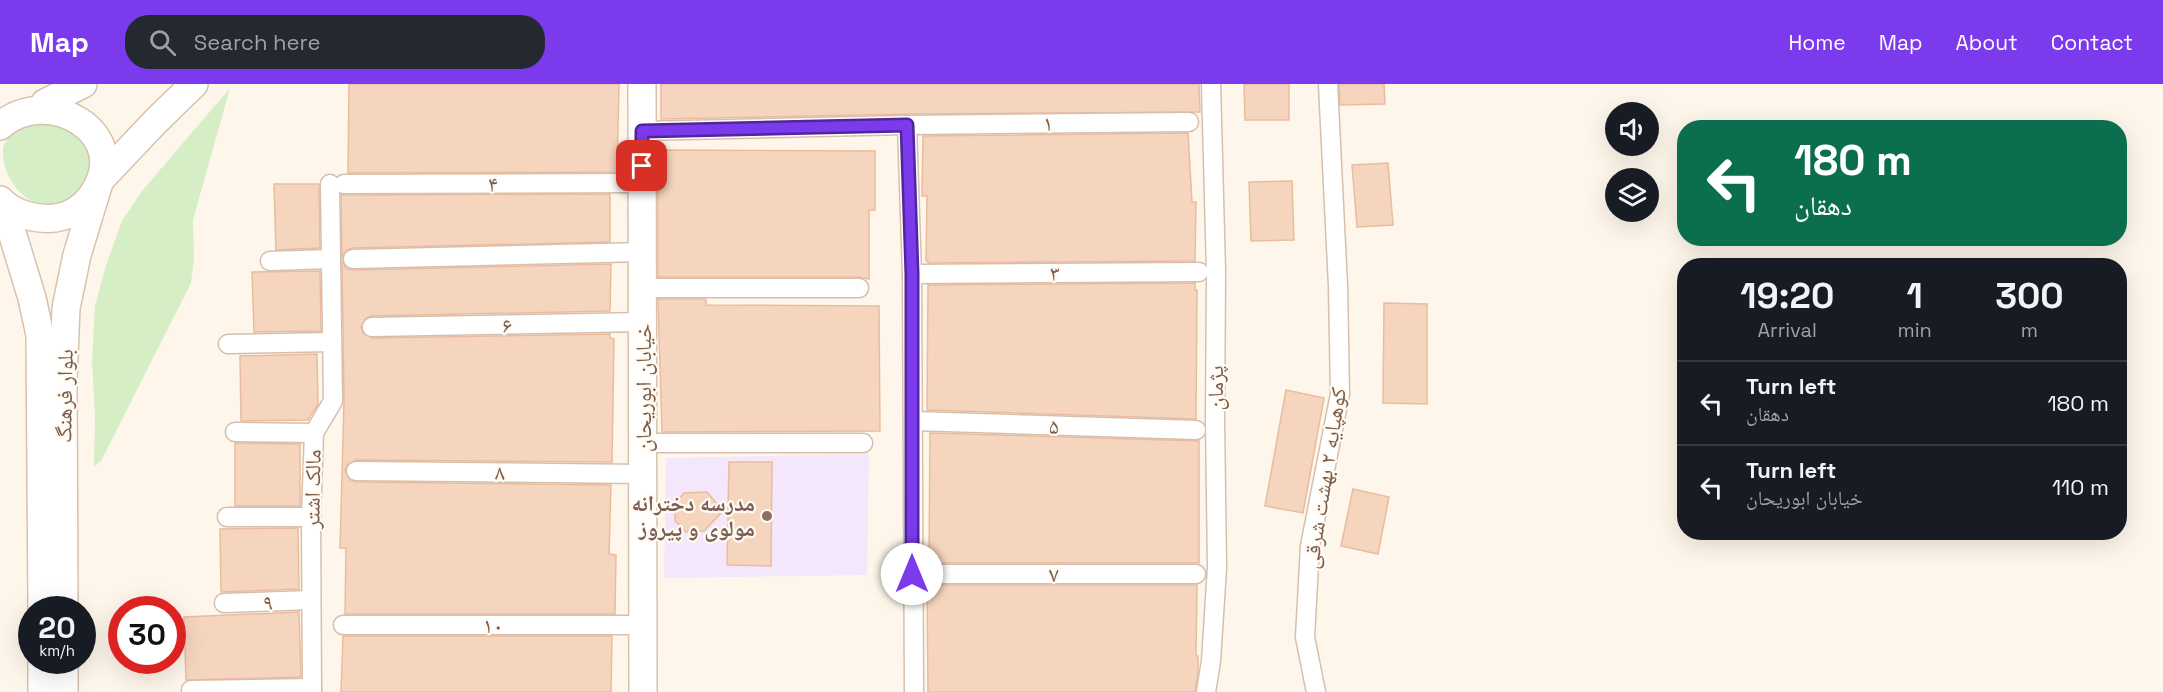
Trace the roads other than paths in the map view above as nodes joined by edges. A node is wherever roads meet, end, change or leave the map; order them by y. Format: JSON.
{"nodes":[{"id":1,"x":83,"y":84,"type":"edge"},
{"id":2,"x":194,"y":84,"type":"edge"},
{"id":3,"x":642,"y":84,"type":"edge"},
{"id":4,"x":1211,"y":84,"type":"edge"},
{"id":5,"x":1328,"y":84,"type":"edge"},
{"id":6,"x":22,"y":107,"type":"edge"},
{"id":7,"x":1189,"y":122,"type":"dead end"},
{"id":8,"x":907,"y":125,"type":"junction"},
{"id":9,"x":0,"y":126,"type":"edge"},
{"id":10,"x":642,"y":131,"type":"junction"},
{"id":11,"x":100,"y":182,"type":"junction"},
{"id":12,"x":642,"y":183,"type":"junction"},
{"id":13,"x":337,"y":184,"type":"joint"},
{"id":14,"x":1,"y":202,"type":"edge"},
{"id":15,"x":643,"y":252,"type":"junction"},
{"id":16,"x":331,"y":259,"type":"junction"},
{"id":17,"x":353,"y":259,"type":"dead end"},
{"id":18,"x":270,"y":261,"type":"dead end"},
{"id":19,"x":1199,"y":272,"type":"dead end"},
{"id":20,"x":912,"y":274,"type":"junction"},
{"id":21,"x":643,"y":288,"type":"junction"},
{"id":22,"x":859,"y":288,"type":"dead end"},
{"id":23,"x":643,"y":322,"type":"junction"},
{"id":24,"x":372,"y":327,"type":"dead end"},
{"id":25,"x":332,"y":342,"type":"junction"},
{"id":26,"x":228,"y":344,"type":"dead end"},
{"id":27,"x":913,"y":421,"type":"junction"},
{"id":28,"x":1196,"y":430,"type":"dead end"},
{"id":29,"x":235,"y":432,"type":"dead end"},
{"id":30,"x":314,"y":433,"type":"junction"},
{"id":31,"x":643,"y":443,"type":"junction"},
{"id":32,"x":863,"y":443,"type":"dead end"},
{"id":33,"x":356,"y":471,"type":"dead end"},
{"id":34,"x":643,"y":474,"type":"junction"},
{"id":35,"x":227,"y":517,"type":"dead end"},
{"id":36,"x":311,"y":517,"type":"junction"},
{"id":37,"x":912,"y":574,"type":"junction"},
{"id":38,"x":1196,"y":574,"type":"dead end"},
{"id":39,"x":42,"y":596,"type":"edge"},
{"id":40,"x":64,"y":596,"type":"edge"},
{"id":41,"x":311,"y":600,"type":"junction"},
{"id":42,"x":224,"y":603,"type":"dead end"},
{"id":43,"x":343,"y":625,"type":"dead end"},
{"id":44,"x":643,"y":625,"type":"junction"},
{"id":45,"x":42,"y":674,"type":"edge"},
{"id":46,"x":64,"y":674,"type":"edge"},
{"id":47,"x":191,"y":690,"type":"dead end"},
{"id":48,"x":312,"y":690,"type":"edge"},
{"id":49,"x":42,"y":692,"type":"edge"},
{"id":50,"x":64,"y":692,"type":"edge"},
{"id":51,"x":643,"y":692,"type":"edge"},
{"id":52,"x":914,"y":692,"type":"edge"},
{"id":53,"x":1206,"y":692,"type":"edge"},
{"id":54,"x":1316,"y":692,"type":"edge"}],
"edges":[{"from":1,"to":6,"type":"main road"},
{"from":2,"to":11,"type":"main road"},
{"from":3,"to":10,"type":"main road","name":"خیابان ابوریحان"},
{"from":4,"to":53,"type":"street","name":"پژمان"},
{"from":5,"to":54,"type":"street","name":"کوهپایه ۲ بهشت شرقی"},
{"from":6,"to":9,"type":"main road"},
{"from":6,"to":11,"type":"main road"},
{"from":7,"to":8,"type":"street","name":"۱"},
{"from":8,"to":10,"type":"street","name":"۱"},
{"from":8,"to":20,"type":"street"},
{"from":10,"to":12,"type":"main road","name":"خیابان ابوریحان"},
{"from":11,"to":14,"type":"main road"},
{"from":11,"to":40,"type":"main road","name":"بلوار فرهنگ"},
{"from":12,"to":13,"type":"street","name":"۴"},
{"from":12,"to":15,"type":"main road","name":"خیابان ابوریحان"},
{"from":13,"to":16,"type":"street","name":"مالک اشتر"},
{"from":14,"to":39,"type":"main road","name":"بلوار فرهنگ"},
{"from":15,"to":17,"type":"street"},
{"from":15,"to":21,"type":"main road","name":"خیابان ابوریحان"},
{"from":16,"to":18,"type":"street"},
{"from":16,"to":25,"type":"street","name":"مالک اشتر"},
{"from":19,"to":20,"type":"street","name":"۳"},
{"from":20,"to":27,"type":"street"},
{"from":21,"to":22,"type":"street"},
{"from":21,"to":23,"type":"main road","name":"خیابان ابوریحان"},
{"from":23,"to":24,"type":"street","name":"۶"},
{"from":23,"to":31,"type":"main road","name":"خیابان ابوریحان"},
{"from":25,"to":26,"type":"street"},
{"from":25,"to":30,"type":"street","name":"مالک اشتر"},
{"from":27,"to":28,"type":"street","name":"۵"},
{"from":27,"to":37,"type":"street"},
{"from":29,"to":30,"type":"street"},
{"from":30,"to":36,"type":"street","name":"مالک اشتر"},
{"from":31,"to":32,"type":"street"},
{"from":31,"to":34,"type":"main road","name":"خیابان ابوریحان"},
{"from":33,"to":34,"type":"street","name":"۸"},
{"from":34,"to":44,"type":"main road","name":"خیابان ابوریحان"},
{"from":35,"to":36,"type":"street"},
{"from":36,"to":41,"type":"street","name":"مالک اشتر"},
{"from":37,"to":38,"type":"street","name":"۷"},
{"from":37,"to":52,"type":"street"},
{"from":41,"to":42,"type":"street","name":"۹"},
{"from":41,"to":48,"type":"street","name":"مالک اشتر"},
{"from":43,"to":44,"type":"street","name":"۱۰"},
{"from":44,"to":51,"type":"main road","name":"خیابان ابوریحان"},
{"from":45,"to":49,"type":"main road"},
{"from":46,"to":50,"type":"main road"},
{"from":47,"to":48,"type":"street"}]}
